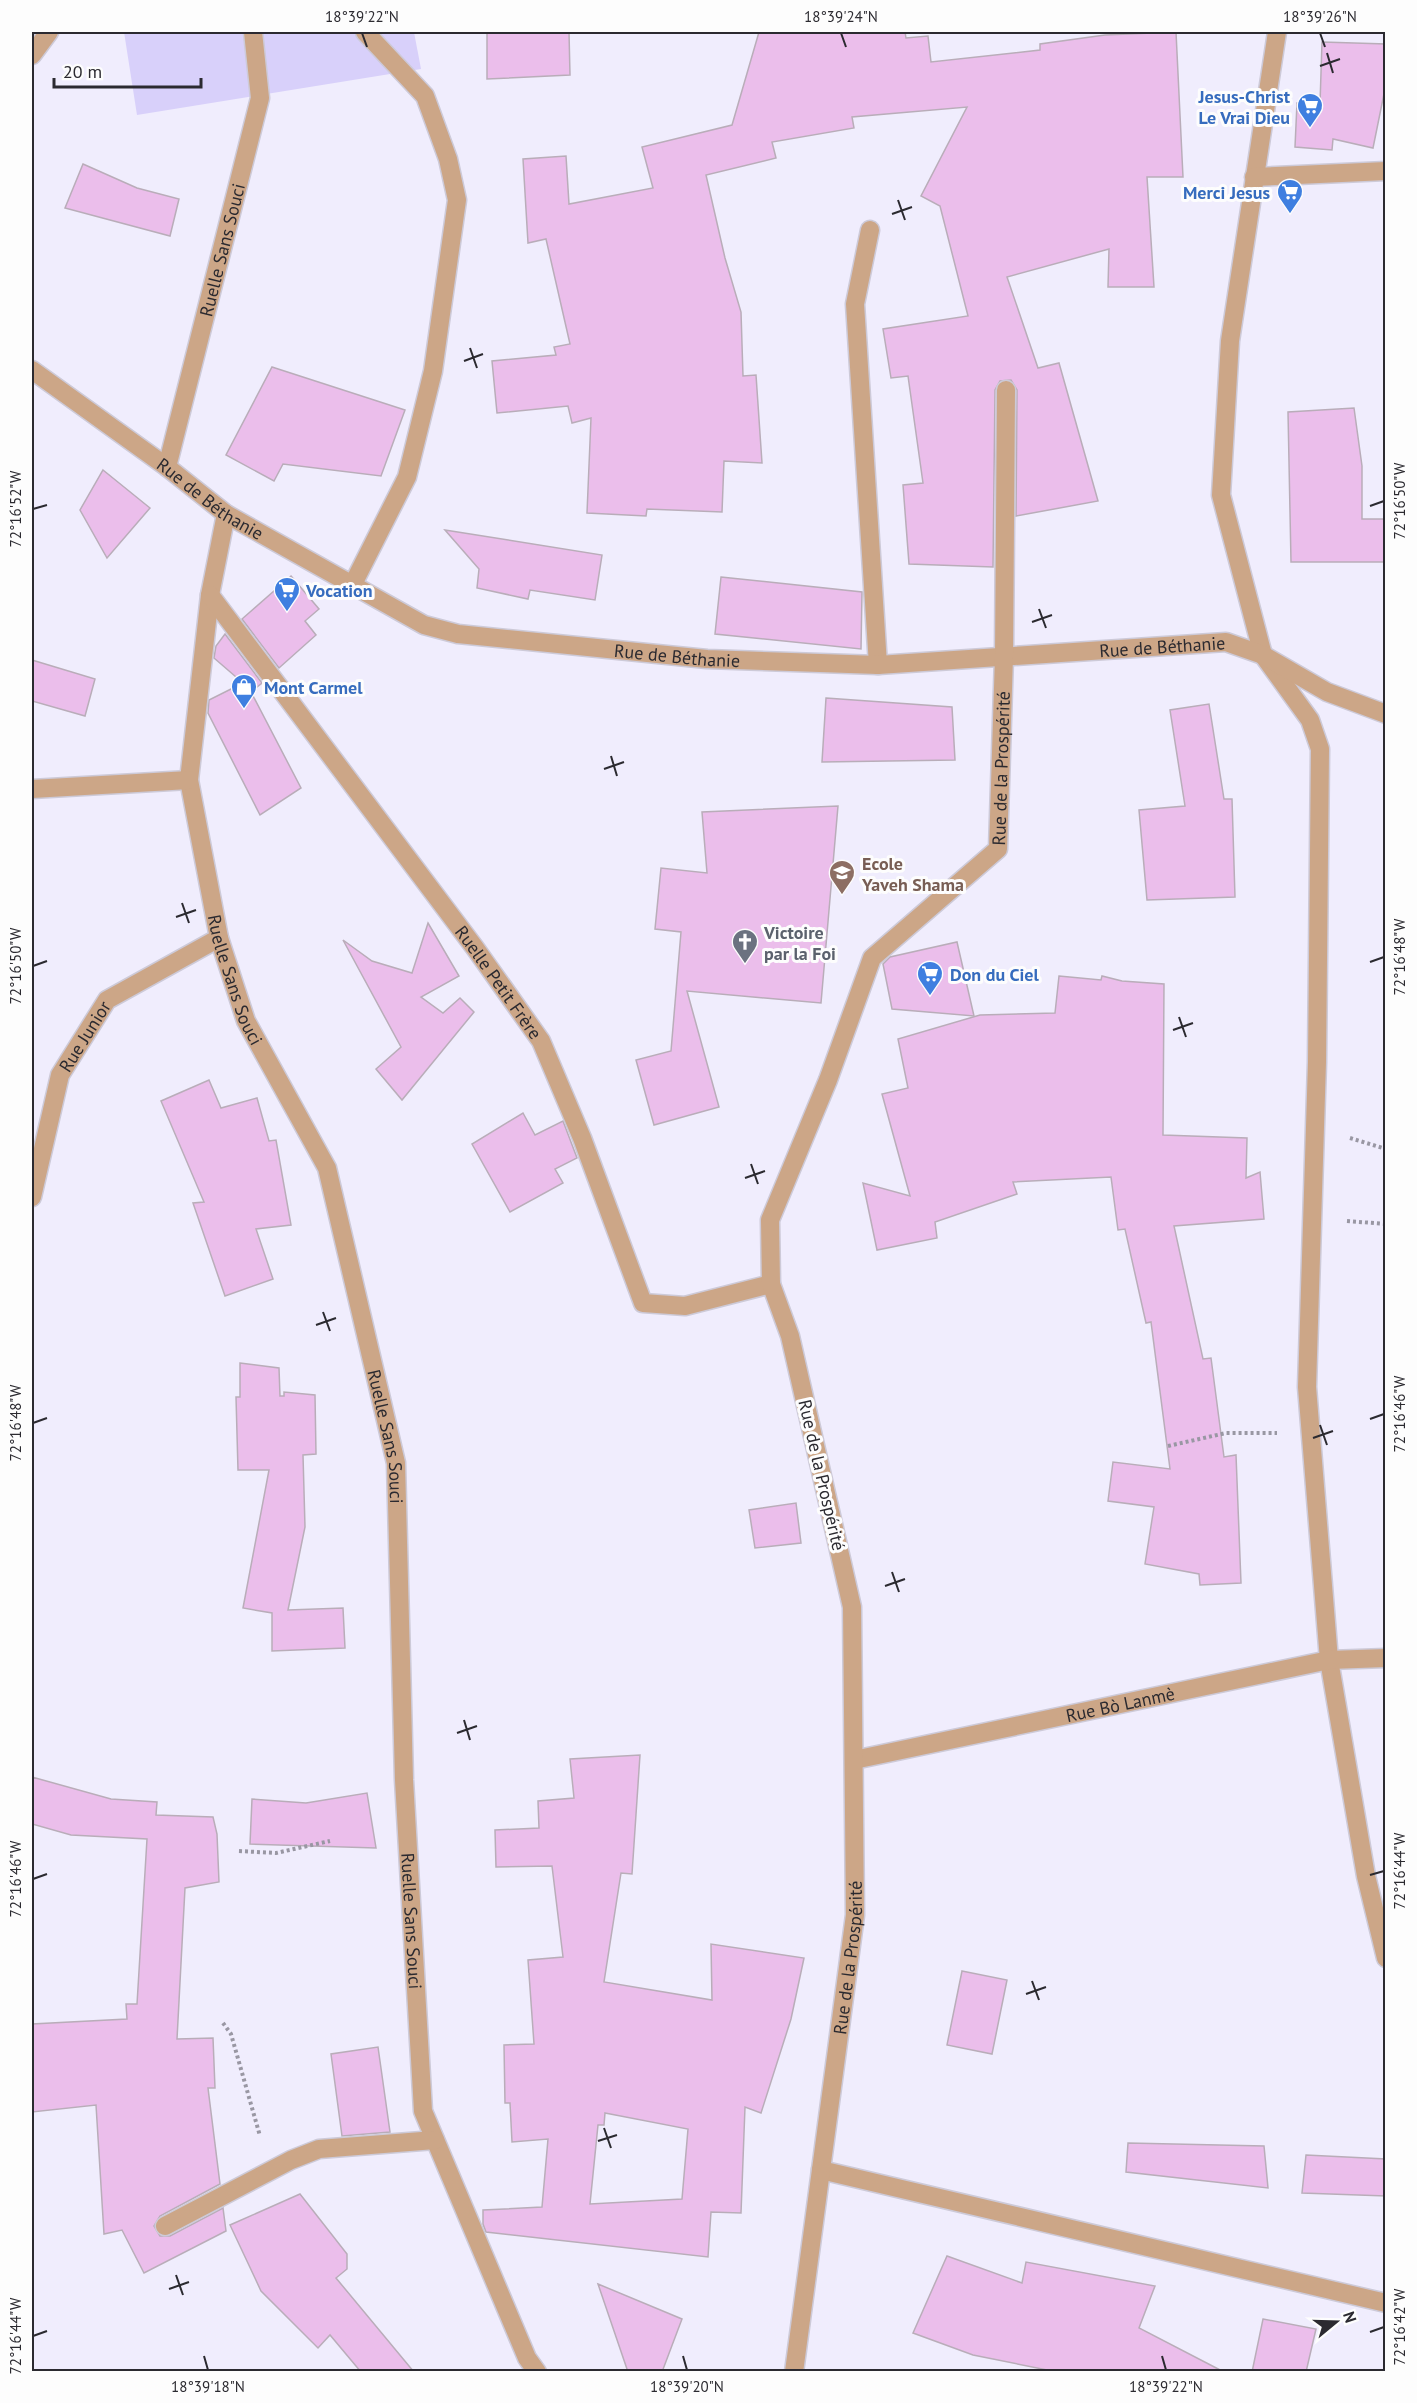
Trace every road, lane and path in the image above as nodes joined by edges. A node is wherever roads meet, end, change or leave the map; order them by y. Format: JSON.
{"nodes":[{"id":1,"x":49,"y":32,"type":"edge"},
{"id":2,"x":253,"y":32,"type":"edge"},
{"id":3,"x":365,"y":32,"type":"edge"},
{"id":4,"x":1277,"y":32,"type":"edge"},
{"id":5,"x":32,"y":56,"type":"edge"},
{"id":6,"x":1386,"y":171,"type":"edge"},
{"id":7,"x":1254,"y":177,"type":"junction"},
{"id":8,"x":870,"y":230,"type":"dead end"},
{"id":9,"x":32,"y":370,"type":"edge"},
{"id":10,"x":1006,"y":390,"type":"dead end"},
{"id":11,"x":167,"y":467,"type":"junction"},
{"id":12,"x":226,"y":514,"type":"junction"},
{"id":13,"x":353,"y":584,"type":"junction"},
{"id":14,"x":210,"y":595,"type":"junction"},
{"id":15,"x":1004,"y":656,"type":"junction"},
{"id":16,"x":1263,"y":656,"type":"junction"},
{"id":17,"x":878,"y":665,"type":"junction"},
{"id":18,"x":1386,"y":714,"type":"edge"},
{"id":19,"x":189,"y":780,"type":"junction"},
{"id":20,"x":32,"y":789,"type":"edge"},
{"id":21,"x":219,"y":938,"type":"junction"},
{"id":22,"x":32,"y":1197,"type":"edge"},
{"id":23,"x":771,"y":1284,"type":"junction"},
{"id":24,"x":1310,"y":1434,"type":"junction"},
{"id":25,"x":1168,"y":1446,"type":"dead end"},
{"id":26,"x":1386,"y":1658,"type":"edge"},
{"id":27,"x":1329,"y":1660,"type":"junction"},
{"id":28,"x":854,"y":1760,"type":"junction"},
{"id":29,"x":330,"y":1841,"type":"dead end"},
{"id":30,"x":239,"y":1851,"type":"dead end"},
{"id":31,"x":1386,"y":1958,"type":"edge"},
{"id":32,"x":223,"y":2023,"type":"dead end"},
{"id":33,"x":435,"y":2140,"type":"junction"},
{"id":34,"x":820,"y":2170,"type":"junction"},
{"id":35,"x":270,"y":2172,"type":"junction"},
{"id":36,"x":165,"y":2226,"type":"dead end"},
{"id":37,"x":1386,"y":2303,"type":"edge"},
{"id":38,"x":537,"y":2372,"type":"edge"},
{"id":39,"x":794,"y":2372,"type":"edge"}],
"edges":[{"from":1,"to":5,"type":"street"},
{"from":2,"to":11,"type":"street","name":"Ruelle Sans Souci"},
{"from":3,"to":13,"type":"street"},
{"from":4,"to":7,"type":"street"},
{"from":6,"to":7,"type":"street"},
{"from":7,"to":16,"type":"street"},
{"from":8,"to":17,"type":"street"},
{"from":9,"to":11,"type":"street","name":"Rue de Béthanie"},
{"from":10,"to":15,"type":"street","name":"Rue de la Prospérité"},
{"from":11,"to":12,"type":"street","name":"Rue de Béthanie"},
{"from":12,"to":13,"type":"street","name":"Rue de Béthanie"},
{"from":12,"to":14,"type":"street","name":"Ruelle Sans Souci"},
{"from":13,"to":17,"type":"street","name":"Rue de Béthanie"},
{"from":14,"to":19,"type":"street","name":"Ruelle Sans Souci"},
{"from":14,"to":23,"type":"street","name":"Ruelle Petit Frère"},
{"from":15,"to":16,"type":"street","name":"Rue de Béthanie"},
{"from":15,"to":17,"type":"street","name":"Rue de Béthanie"},
{"from":15,"to":23,"type":"street","name":"Rue de la Prospérité"},
{"from":16,"to":18,"type":"street","name":"Rue de Béthanie"},
{"from":16,"to":24,"type":"street"},
{"from":19,"to":20,"type":"street"},
{"from":19,"to":21,"type":"street","name":"Ruelle Sans Souci"},
{"from":21,"to":22,"type":"street","name":"Rue Junior"},
{"from":21,"to":33,"type":"street","name":"Ruelle Sans Souci"},
{"from":23,"to":28,"type":"street","name":"Rue de la Prospérité"},
{"from":24,"to":25,"type":"path"},
{"from":24,"to":27,"type":"street"},
{"from":26,"to":27,"type":"street","name":"Rue Bò Lanmè"},
{"from":27,"to":28,"type":"street","name":"Rue Bò Lanmè"},
{"from":27,"to":31,"type":"street"},
{"from":28,"to":34,"type":"street","name":"Rue de la Prospérité"},
{"from":29,"to":30,"type":"path"},
{"from":32,"to":35,"type":"path"},
{"from":33,"to":35,"type":"street"},
{"from":33,"to":38,"type":"street","name":"Ruelle Sans Souci"},
{"from":34,"to":37,"type":"street"},
{"from":34,"to":39,"type":"street","name":"Rue de la Prospérité"},
{"from":35,"to":36,"type":"street"}]}
